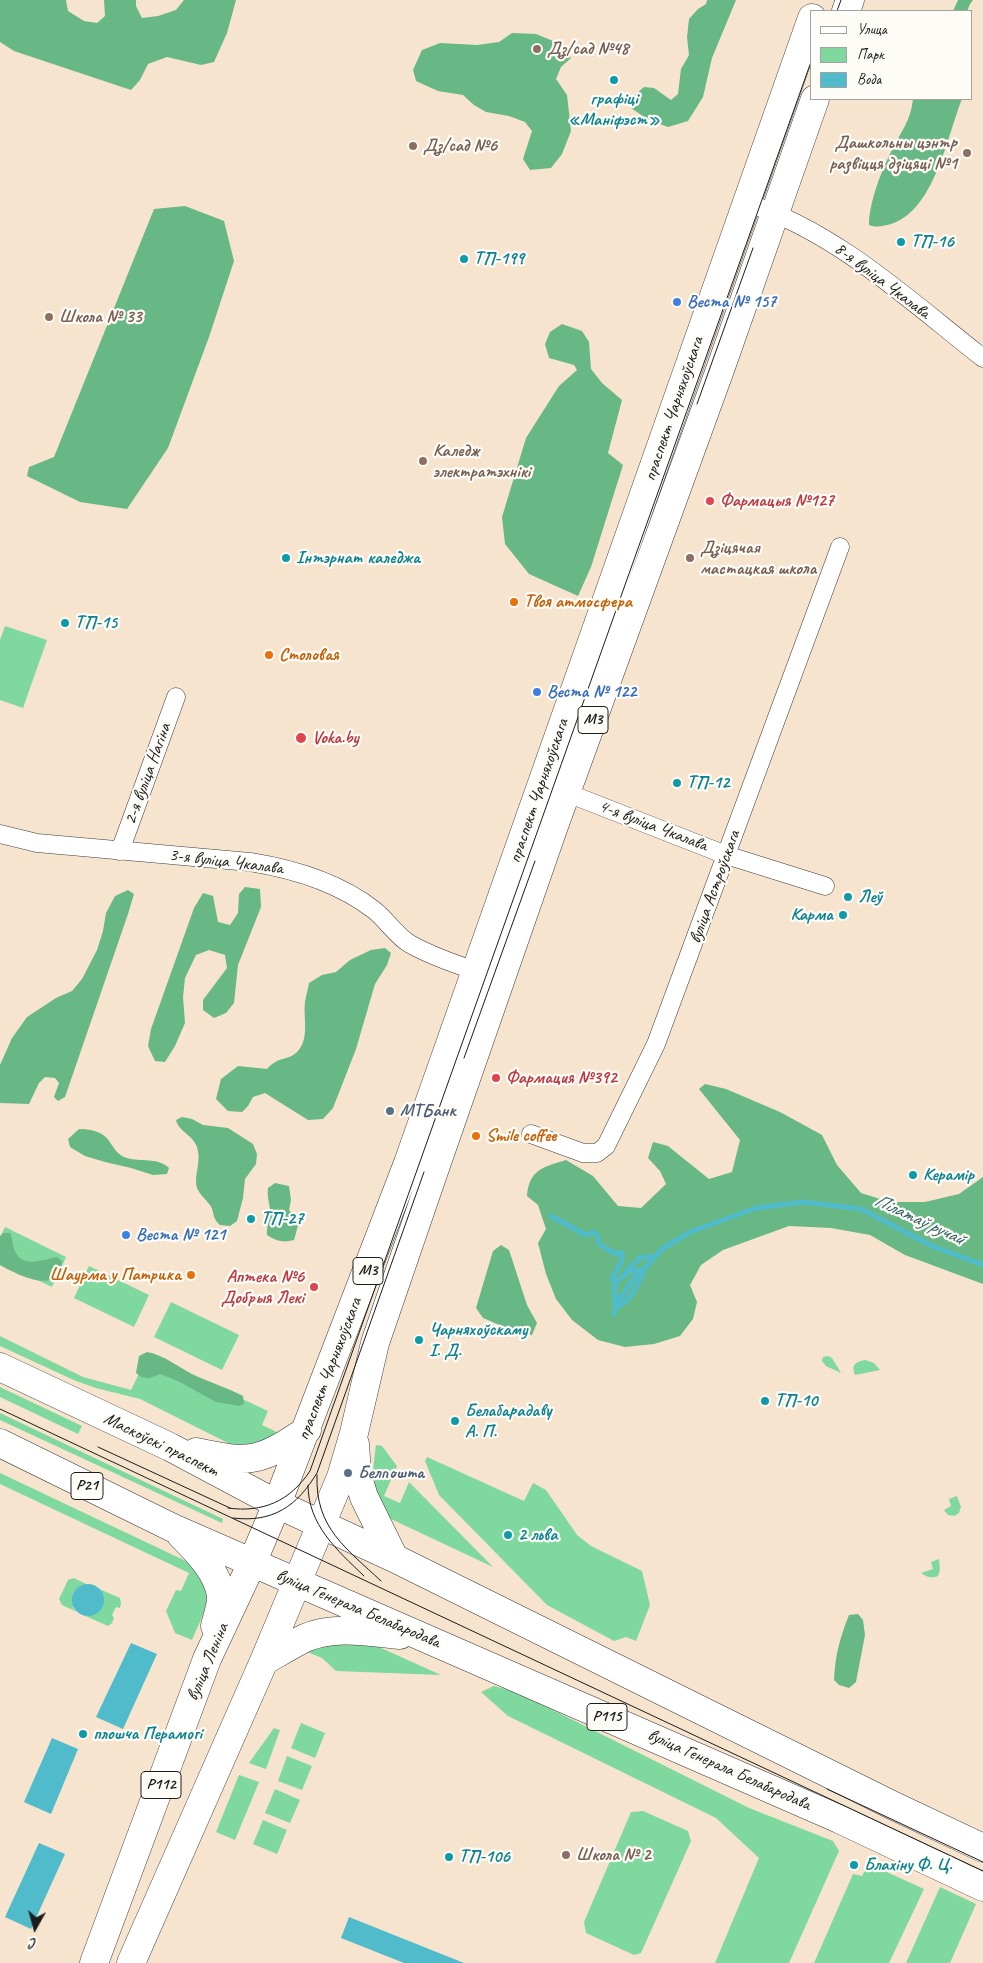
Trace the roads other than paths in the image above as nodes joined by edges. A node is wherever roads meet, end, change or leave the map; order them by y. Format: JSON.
{"nodes":[{"id":1,"x":810,"y":24,"type":"edge"},
{"id":2,"x":815,"y":100,"type":"edge"},
{"id":3,"x":747,"y":203,"type":"junction"},
{"id":4,"x":774,"y":212,"type":"junction"},
{"id":5,"x":983,"y":358,"type":"edge"},
{"id":6,"x":840,"y":547,"type":"dead end"},
{"id":7,"x":176,"y":697,"type":"dead end"},
{"id":8,"x":541,"y":783,"type":"junction"},
{"id":9,"x":567,"y":793,"type":"junction"},
{"id":10,"x":0,"y":834,"type":"edge"},
{"id":11,"x":120,"y":851,"type":"junction"},
{"id":12,"x":726,"y":855,"type":"junction"},
{"id":13,"x":824,"y":886,"type":"dead end"},
{"id":14,"x":489,"y":976,"type":"junction"},
{"id":15,"x":531,"y":1134,"type":"dead end"},
{"id":16,"x":0,"y":1367,"type":"edge"},
{"id":17,"x":306,"y":1430,"type":"junction"},
{"id":18,"x":354,"y":1433,"type":"junction"},
{"id":19,"x":0,"y":1443,"type":"edge"},
{"id":20,"x":170,"y":1447,"type":"junction"},
{"id":21,"x":277,"y":1504,"type":"junction"},
{"id":22,"x":322,"y":1524,"type":"junction"},
{"id":23,"x":173,"y":1528,"type":"junction"},
{"id":24,"x":394,"y":1558,"type":"junction"},
{"id":25,"x":252,"y":1563,"type":"junction"},
{"id":26,"x":296,"y":1582,"type":"junction"},
{"id":27,"x":424,"y":1637,"type":"junction"},
{"id":28,"x":207,"y":1659,"type":"junction"},
{"id":29,"x":264,"y":1661,"type":"junction"},
{"id":30,"x":983,"y":1848,"type":"edge"},
{"id":31,"x":983,"y":1887,"type":"edge"},
{"id":32,"x":94,"y":1963,"type":"edge"},
{"id":33,"x":131,"y":1963,"type":"edge"}],
"edges":[{"from":1,"to":3,"type":"main road","name":"праспект Чарняхоўскага","number":"М3"},
{"from":2,"to":4,"type":"main road","name":"праспект Чарняхоўскага","number":"М3"},
{"from":3,"to":4,"type":"street","name":"8-я вуліца Чкалава"},
{"from":3,"to":8,"type":"main road","name":"праспект Чарняхоўскага","number":"М3"},
{"from":4,"to":5,"type":"street","name":"8-я вуліца Чкалава"},
{"from":4,"to":9,"type":"main road","name":"праспект Чарняхоўскага","number":"М3"},
{"from":6,"to":12,"type":"street","name":"вуліца Астроўскага"},
{"from":7,"to":11,"type":"street","name":"2-я вуліца Нагіна"},
{"from":8,"to":9,"type":"street","name":"4-я вуліца Чкалава"},
{"from":8,"to":14,"type":"main road","name":"праспект Чарняхоўскага","number":"М3"},
{"from":9,"to":12,"type":"street","name":"4-я вуліца Чкалава"},
{"from":9,"to":14,"type":"main road","name":"праспект Чарняхоўскага","number":"М3"},
{"from":10,"to":11,"type":"street","name":"3-я вуліца Чкалава"},
{"from":11,"to":14,"type":"street","name":"3-я вуліца Чкалава"},
{"from":12,"to":13,"type":"street","name":"4-я вуліца Чкалава"},
{"from":12,"to":15,"type":"street","name":"вуліца Астроўскага"},
{"from":14,"to":17,"type":"main road","name":"праспект Чарняхоўскага","number":"М3"},
{"from":14,"to":18,"type":"main road","name":"праспект Чарняхоўскага","number":"М3"},
{"from":16,"to":20,"type":"main road","name":"Маскоўскі праспект"},
{"from":17,"to":20,"type":"main road"},
{"from":17,"to":21,"type":"main road","name":"праспект Чарняхоўскага","number":"М3"},
{"from":18,"to":22,"type":"main road","name":"праспект Чарняхоўскага","number":"М3"},
{"from":18,"to":24,"type":"main road"},
{"from":19,"to":23,"type":"main road","number":"Р21"},
{"from":20,"to":21,"type":"main road","name":"Маскоўскі праспект"},
{"from":21,"to":22,"type":"main road","name":"Маскоўскі праспект"},
{"from":21,"to":25,"type":"main road","name":"вуліца Леніна","number":"Р112"},
{"from":22,"to":24,"type":"main road"},
{"from":22,"to":26,"type":"main road","name":"праспект Чарняхоўскага","number":"Р112"},
{"from":23,"to":25,"type":"main road","number":"Р21"},
{"from":23,"to":28,"type":"main road"},
{"from":24,"to":30,"type":"main road"},
{"from":25,"to":26,"type":"main road","name":"вуліца Генерала Белабародава","number":"Р21"},
{"from":25,"to":28,"type":"main road","name":"вуліца Леніна","number":"Р112"},
{"from":26,"to":27,"type":"main road","name":"вуліца Генерала Белабародава","number":"Р115"},
{"from":26,"to":29,"type":"main road","number":"Р112"},
{"from":27,"to":29,"type":"main road"},
{"from":27,"to":31,"type":"main road","name":"вуліца Генерала Белабародава","number":"Р115"},
{"from":28,"to":32,"type":"main road","name":"вуліца Леніна","number":"Р112"},
{"from":29,"to":33,"type":"main road","number":"Р112"}]}
